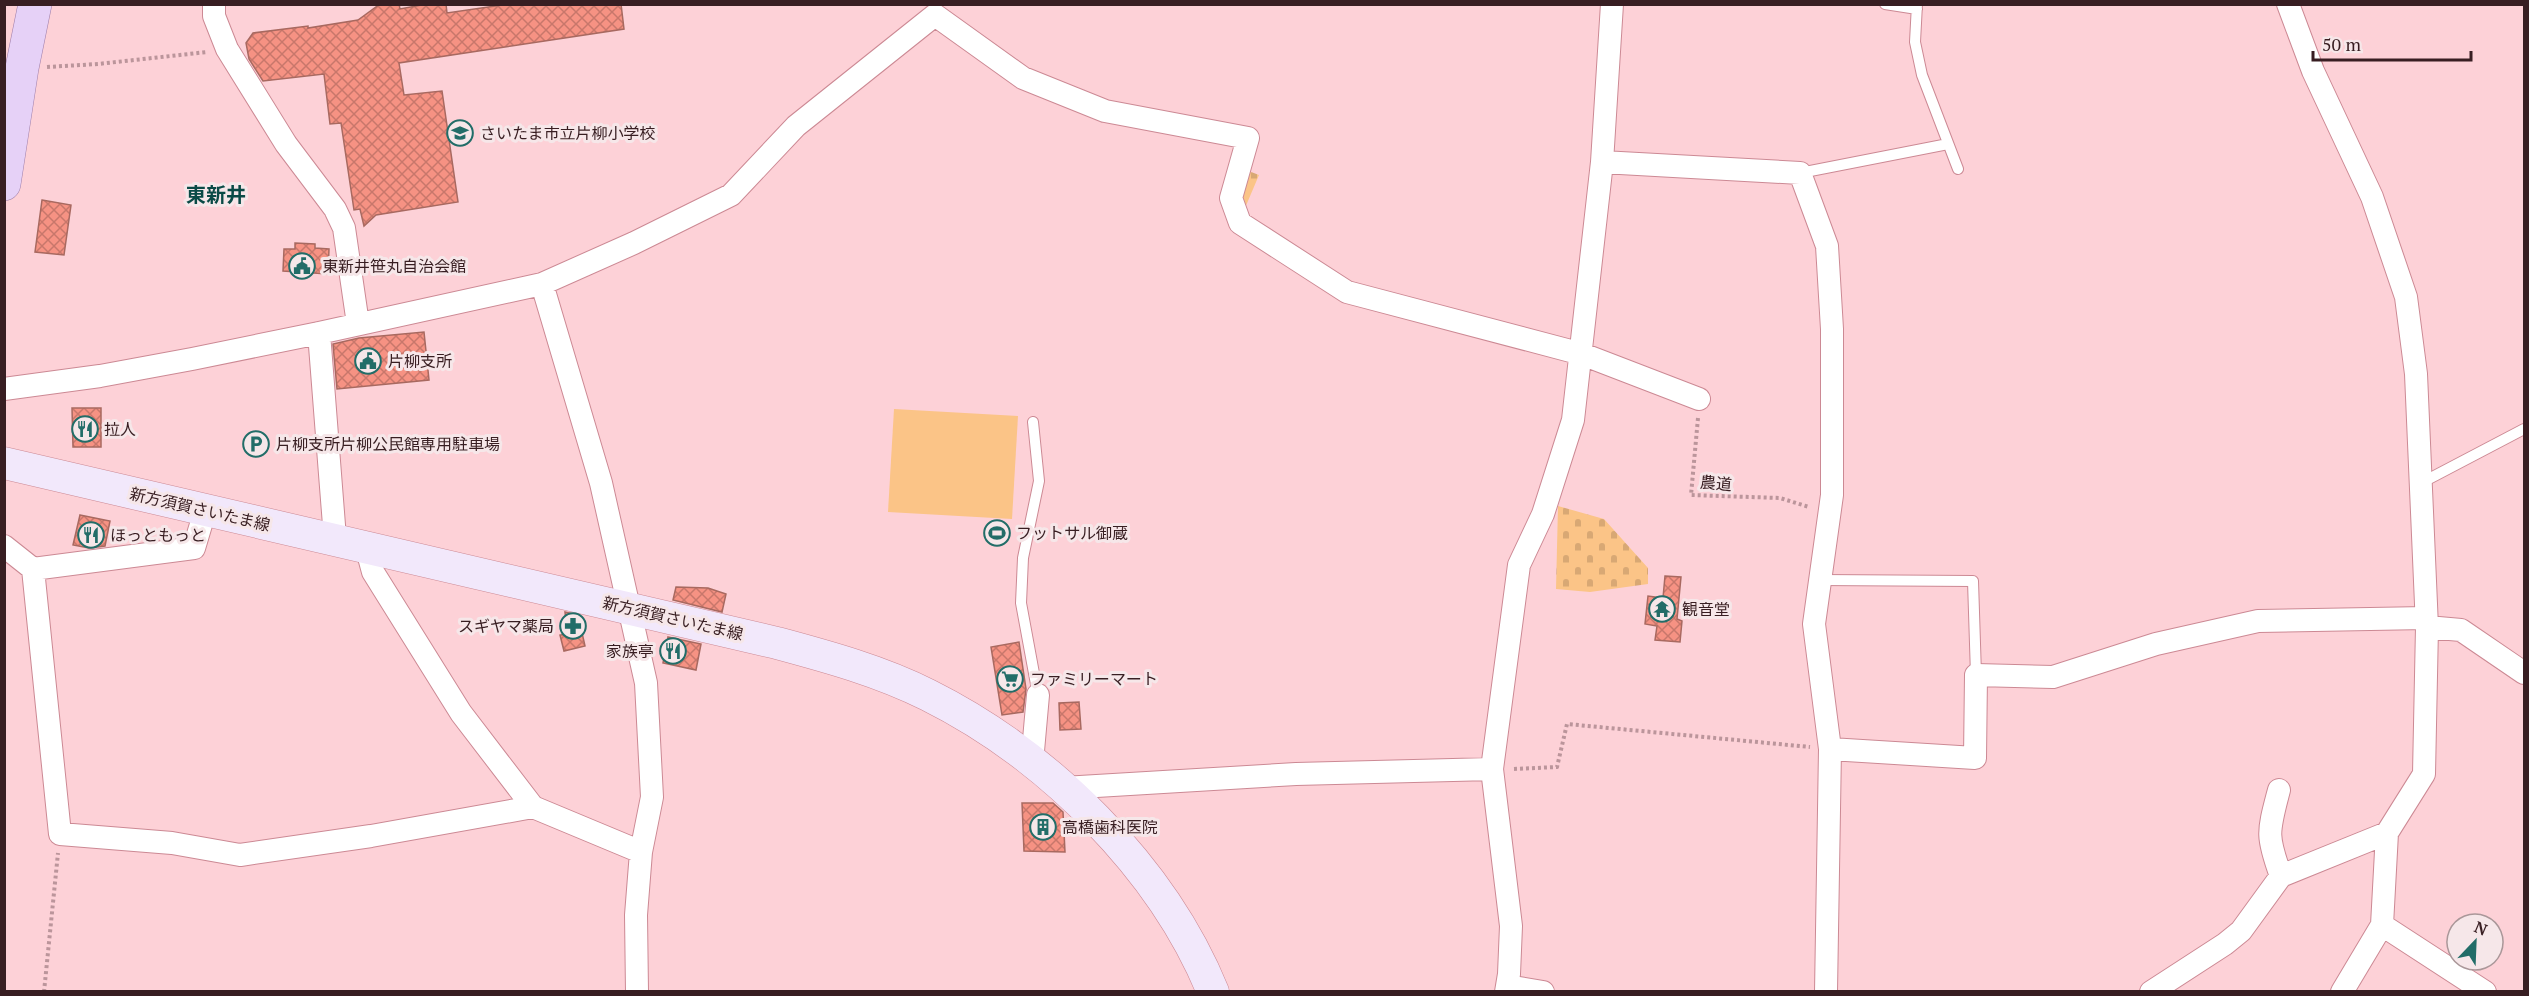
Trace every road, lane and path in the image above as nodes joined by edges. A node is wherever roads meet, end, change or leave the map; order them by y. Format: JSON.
{"nodes":[{"id":1,"x":35,"y":4,"type":"edge"},
{"id":2,"x":214,"y":4,"type":"edge"},
{"id":3,"x":1612,"y":4,"type":"edge"},
{"id":4,"x":1885,"y":4,"type":"edge"},
{"id":5,"x":2288,"y":4,"type":"edge"},
{"id":6,"x":1917,"y":7,"type":"edge"},
{"id":7,"x":942,"y":10,"type":"edge"},
{"id":8,"x":227,"y":49,"type":"junction"},
{"id":9,"x":18,"y":68,"type":"junction"},
{"id":10,"x":1948,"y":144,"type":"junction"},
{"id":11,"x":1602,"y":162,"type":"junction"},
{"id":12,"x":1958,"y":169,"type":"dead end"},
{"id":13,"x":1800,"y":173,"type":"junction"},
{"id":14,"x":4,"y":184,"type":"edge"},
{"id":15,"x":542,"y":284,"type":"junction"},
{"id":16,"x":358,"y":324,"type":"junction"},
{"id":17,"x":319,"y":333,"type":"junction"},
{"id":18,"x":1582,"y":354,"type":"junction"},
{"id":19,"x":4,"y":389,"type":"edge"},
{"id":20,"x":1700,"y":399,"type":"joint"},
{"id":21,"x":1033,"y":422,"type":"dead end"},
{"id":22,"x":2524,"y":429,"type":"edge"},
{"id":23,"x":4,"y":463,"type":"edge"},
{"id":24,"x":2420,"y":484,"type":"junction"},
{"id":25,"x":205,"y":511,"type":"junction"},
{"id":26,"x":1829,"y":513,"type":"junction"},
{"id":27,"x":335,"y":538,"type":"junction"},
{"id":28,"x":4,"y":546,"type":"edge"},
{"id":29,"x":366,"y":546,"type":"junction"},
{"id":30,"x":33,"y":569,"type":"junction"},
{"id":31,"x":1819,"y":580,"type":"junction"},
{"id":32,"x":631,"y":608,"type":"junction"},
{"id":33,"x":2426,"y":623,"type":"junction"},
{"id":34,"x":2524,"y":673,"type":"edge"},
{"id":35,"x":1976,"y":675,"type":"junction"},
{"id":36,"x":1038,"y":695,"type":"joint"},
{"id":37,"x":1830,"y":749,"type":"junction"},
{"id":38,"x":1032,"y":762,"type":"junction"},
{"id":39,"x":1492,"y":769,"type":"junction"},
{"id":40,"x":1063,"y":788,"type":"junction"},
{"id":41,"x":2279,"y":790,"type":"dead end"},
{"id":42,"x":533,"y":807,"type":"junction"},
{"id":43,"x":2387,"y":833,"type":"junction"},
{"id":44,"x":60,"y":834,"type":"junction"},
{"id":45,"x":641,"y":852,"type":"junction"},
{"id":46,"x":2281,"y":876,"type":"junction"},
{"id":47,"x":2382,"y":925,"type":"junction"},
{"id":48,"x":1506,"y":988,"type":"edge"},
{"id":49,"x":44,"y":992,"type":"edge"},
{"id":50,"x":637,"y":992,"type":"edge"},
{"id":51,"x":1213,"y":992,"type":"edge"},
{"id":52,"x":1543,"y":992,"type":"edge"},
{"id":53,"x":1826,"y":992,"type":"edge"},
{"id":54,"x":2151,"y":992,"type":"edge"},
{"id":55,"x":2342,"y":992,"type":"edge"},
{"id":56,"x":2486,"y":992,"type":"edge"}],
"edges":[{"from":1,"to":9,"type":"main road"},
{"from":2,"to":8,"type":"street"},
{"from":3,"to":11,"type":"street"},
{"from":4,"to":6,"type":"lane"},
{"from":5,"to":24,"type":"street"},
{"from":6,"to":10,"type":"lane"},
{"from":7,"to":15,"type":"street"},
{"from":7,"to":18,"type":"street"},
{"from":8,"to":9,"type":"path"},
{"from":8,"to":16,"type":"street"},
{"from":9,"to":14,"type":"main road"},
{"from":10,"to":12,"type":"lane"},
{"from":10,"to":13,"type":"lane"},
{"from":11,"to":13,"type":"street"},
{"from":11,"to":18,"type":"street"},
{"from":13,"to":26,"type":"street"},
{"from":15,"to":16,"type":"street"},
{"from":15,"to":32,"type":"street"},
{"from":16,"to":17,"type":"street"},
{"from":17,"to":19,"type":"street"},
{"from":17,"to":27,"type":"street"},
{"from":18,"to":20,"type":"street"},
{"from":18,"to":39,"type":"street"},
{"from":20,"to":26,"type":"path","name":"農道"},
{"from":21,"to":36,"type":"lane"},
{"from":22,"to":24,"type":"lane"},
{"from":23,"to":25,"type":"main road","name":"新方須賀さいたま線"},
{"from":24,"to":33,"type":"street"},
{"from":25,"to":27,"type":"main road","name":"新方須賀さいたま線"},
{"from":25,"to":30,"type":"street"},
{"from":26,"to":31,"type":"street"},
{"from":27,"to":29,"type":"main road","name":"新方須賀さいたま線"},
{"from":28,"to":30,"type":"street"},
{"from":29,"to":32,"type":"main road","name":"新方須賀さいたま線"},
{"from":29,"to":42,"type":"street"},
{"from":30,"to":44,"type":"street"},
{"from":31,"to":35,"type":"lane"},
{"from":31,"to":37,"type":"street"},
{"from":32,"to":38,"type":"main road","name":"新方須賀さいたま線"},
{"from":32,"to":45,"type":"street"},
{"from":33,"to":34,"type":"street"},
{"from":33,"to":35,"type":"street"},
{"from":33,"to":43,"type":"street"},
{"from":35,"to":37,"type":"street"},
{"from":36,"to":38,"type":"street"},
{"from":37,"to":39,"type":"path"},
{"from":37,"to":53,"type":"street"},
{"from":38,"to":40,"type":"main road","name":"新方須賀さいたま線"},
{"from":39,"to":40,"type":"street"},
{"from":39,"to":48,"type":"street"},
{"from":40,"to":51,"type":"main road","name":"新方須賀さいたま線"},
{"from":41,"to":46,"type":"street"},
{"from":42,"to":44,"type":"street"},
{"from":42,"to":45,"type":"street"},
{"from":43,"to":46,"type":"street"},
{"from":43,"to":47,"type":"street"},
{"from":44,"to":49,"type":"path"},
{"from":45,"to":50,"type":"street"},
{"from":46,"to":54,"type":"street"},
{"from":47,"to":55,"type":"street"},
{"from":47,"to":56,"type":"street"},
{"from":48,"to":52,"type":"street"}]}
